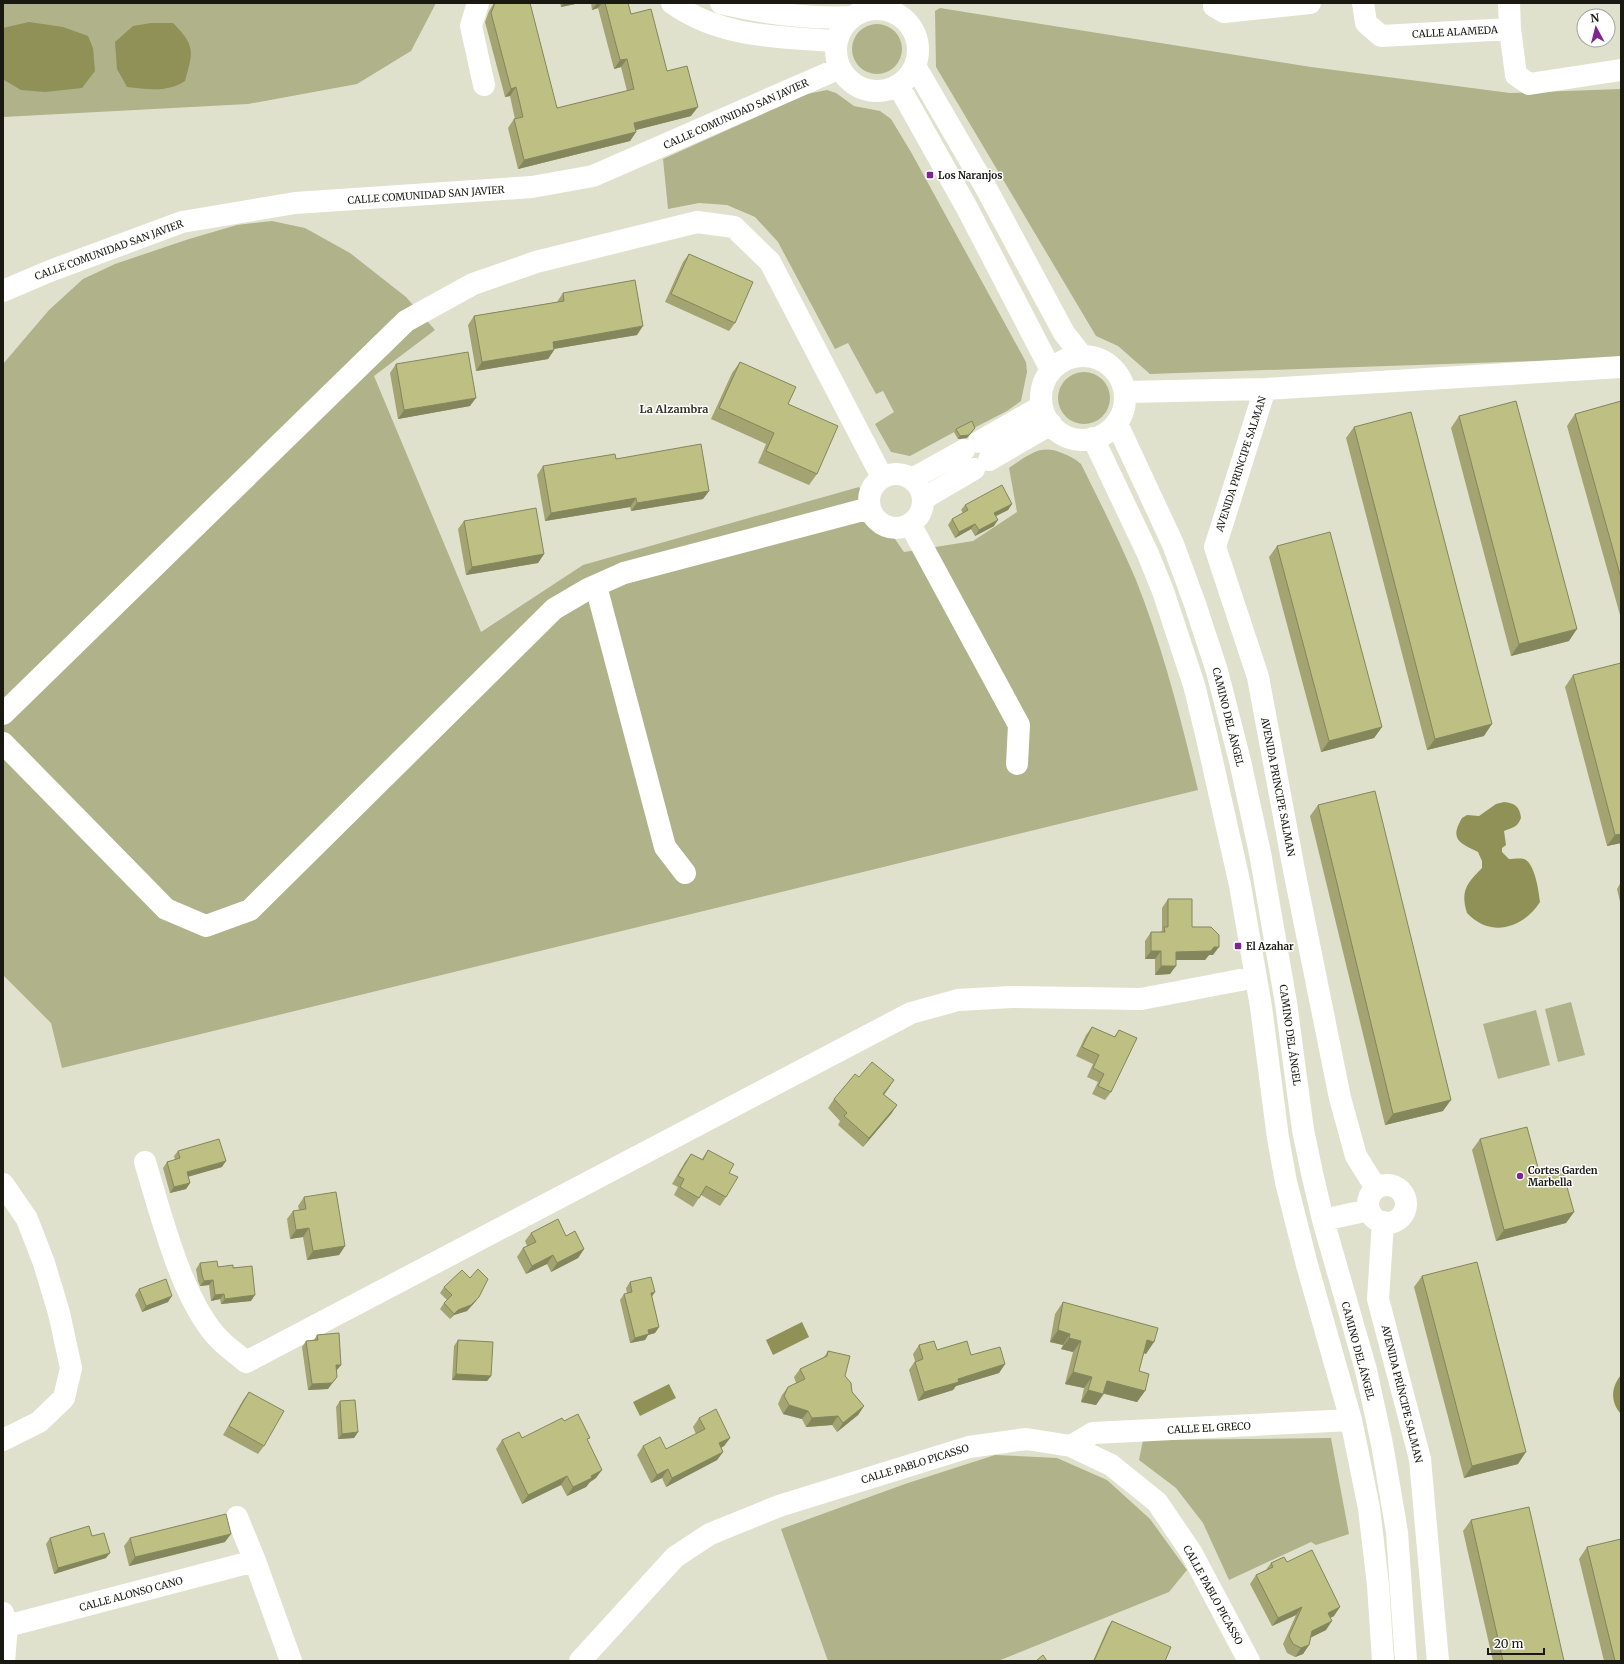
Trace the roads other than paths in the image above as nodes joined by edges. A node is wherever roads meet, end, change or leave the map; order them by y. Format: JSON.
{"nodes":[{"id":1,"x":478,"y":3,"type":"edge"},
{"id":2,"x":672,"y":3,"type":"edge"},
{"id":3,"x":720,"y":3,"type":"edge"},
{"id":4,"x":1214,"y":3,"type":"edge"},
{"id":5,"x":1310,"y":3,"type":"edge"},
{"id":6,"x":1363,"y":3,"type":"edge"},
{"id":7,"x":1509,"y":3,"type":"edge"},
{"id":8,"x":880,"y":6,"type":"edge"},
{"id":9,"x":852,"y":18,"type":"junction"},
{"id":10,"x":1510,"y":29,"type":"junction"},
{"id":11,"x":836,"y":41,"type":"junction"},
{"id":12,"x":914,"y":66,"type":"junction"},
{"id":13,"x":840,"y":68,"type":"junction"},
{"id":14,"x":1621,"y":70,"type":"edge"},
{"id":15,"x":484,"y":85,"type":"dead end"},
{"id":16,"x":898,"y":85,"type":"junction"},
{"id":17,"x":3,"y":291,"type":"edge"},
{"id":18,"x":1082,"y":356,"type":"junction"},
{"id":19,"x":1621,"y":368,"type":"edge"},
{"id":20,"x":1051,"y":370,"type":"junction"},
{"id":21,"x":1265,"y":389,"type":"junction"},
{"id":22,"x":1126,"y":392,"type":"junction"},
{"id":23,"x":1046,"y":415,"type":"junction"},
{"id":24,"x":1117,"y":424,"type":"junction"},
{"id":25,"x":1093,"y":438,"type":"junction"},
{"id":26,"x":977,"y":455,"type":"junction"},
{"id":27,"x":882,"y":478,"type":"junction"},
{"id":28,"x":912,"y":479,"type":"junction"},
{"id":29,"x":923,"y":499,"type":"junction"},
{"id":30,"x":870,"y":508,"type":"junction"},
{"id":31,"x":910,"y":524,"type":"junction"},
{"id":32,"x":596,"y":586,"type":"junction"},
{"id":33,"x":3,"y":714,"type":"edge"},
{"id":34,"x":3,"y":743,"type":"edge"},
{"id":35,"x":1017,"y":764,"type":"dead end"},
{"id":36,"x":685,"y":873,"type":"dead end"},
{"id":37,"x":1256,"y":977,"type":"junction"},
{"id":38,"x":144,"y":1162,"type":"dead end"},
{"id":39,"x":3,"y":1184,"type":"edge"},
{"id":40,"x":1376,"y":1188,"type":"junction"},
{"id":41,"x":1376,"y":1216,"type":"junction"},
{"id":42,"x":1323,"y":1220,"type":"junction"},
{"id":43,"x":1351,"y":1420,"type":"junction"},
{"id":44,"x":3,"y":1440,"type":"edge"},
{"id":45,"x":1071,"y":1446,"type":"junction"},
{"id":46,"x":237,"y":1517,"type":"dead end"},
{"id":47,"x":255,"y":1561,"type":"junction"},
{"id":48,"x":5,"y":1619,"type":"edge"},
{"id":49,"x":4,"y":1661,"type":"edge"},
{"id":50,"x":291,"y":1661,"type":"edge"},
{"id":51,"x":580,"y":1661,"type":"edge"},
{"id":52,"x":1249,"y":1661,"type":"edge"},
{"id":53,"x":1383,"y":1661,"type":"edge"},
{"id":54,"x":1406,"y":1661,"type":"edge"},
{"id":55,"x":1438,"y":1661,"type":"edge"}],
"edges":[{"from":1,"to":15,"type":"street"},
{"from":2,"to":11,"type":"street"},
{"from":3,"to":9,"type":"street"},
{"from":4,"to":5,"type":"street"},
{"from":6,"to":10,"type":"street","name":"CALLE ALAMEDA"},
{"from":7,"to":10,"type":"street"},
{"from":8,"to":9,"type":"street"},
{"from":8,"to":12,"type":"street"},
{"from":9,"to":11,"type":"street"},
{"from":10,"to":14,"type":"street","name":"CALLE ALAMEDA"},
{"from":11,"to":13,"type":"street"},
{"from":12,"to":16,"type":"street"},
{"from":12,"to":18,"type":"street"},
{"from":13,"to":16,"type":"street"},
{"from":13,"to":17,"type":"street","name":"CALLE COMUNIDAD SAN JAVIER"},
{"from":16,"to":20,"type":"street"},
{"from":18,"to":20,"type":"street"},
{"from":18,"to":22,"type":"street"},
{"from":19,"to":21,"type":"street","name":"AVENIDA PRINCIPE SALMAN"},
{"from":20,"to":23,"type":"street"},
{"from":21,"to":22,"type":"street","name":"AVENIDA PRINCIPE SALMAN"},
{"from":21,"to":40,"type":"street","name":"AVENIDA PRINCIPE SALMAN"},
{"from":22,"to":24,"type":"street"},
{"from":23,"to":25,"type":"street"},
{"from":23,"to":26,"type":"street"},
{"from":24,"to":25,"type":"street"},
{"from":24,"to":42,"type":"street","name":"CAMINO DEL ÁNGEL"},
{"from":25,"to":37,"type":"street"},
{"from":26,"to":28,"type":"street"},
{"from":26,"to":29,"type":"street"},
{"from":27,"to":28,"type":"street"},
{"from":27,"to":30,"type":"street"},
{"from":27,"to":33,"type":"street"},
{"from":28,"to":29,"type":"street"},
{"from":29,"to":31,"type":"street"},
{"from":30,"to":31,"type":"street"},
{"from":30,"to":32,"type":"street"},
{"from":31,"to":35,"type":"street"},
{"from":32,"to":34,"type":"street"},
{"from":32,"to":36,"type":"street"},
{"from":37,"to":38,"type":"street"},
{"from":37,"to":43,"type":"street"},
{"from":39,"to":44,"type":"street"},
{"from":40,"to":41,"type":"street"},
{"from":40,"to":41,"type":"street"},
{"from":41,"to":42,"type":"street"},
{"from":41,"to":55,"type":"street","name":"AVENIDA PRÍNCIPE SALMAN"},
{"from":42,"to":54,"type":"street","name":"CAMINO DEL ÁNGEL"},
{"from":43,"to":45,"type":"street","name":"CALLE EL GRECO"},
{"from":43,"to":53,"type":"street"},
{"from":45,"to":51,"type":"street","name":"CALLE PABLO PICASSO"},
{"from":45,"to":52,"type":"street","name":"CALLE PABLO PICASSO"},
{"from":46,"to":47,"type":"street"},
{"from":47,"to":48,"type":"street","name":"CALLE ALONSO CANO"},
{"from":47,"to":50,"type":"street"},
{"from":48,"to":49,"type":"street"}]}
